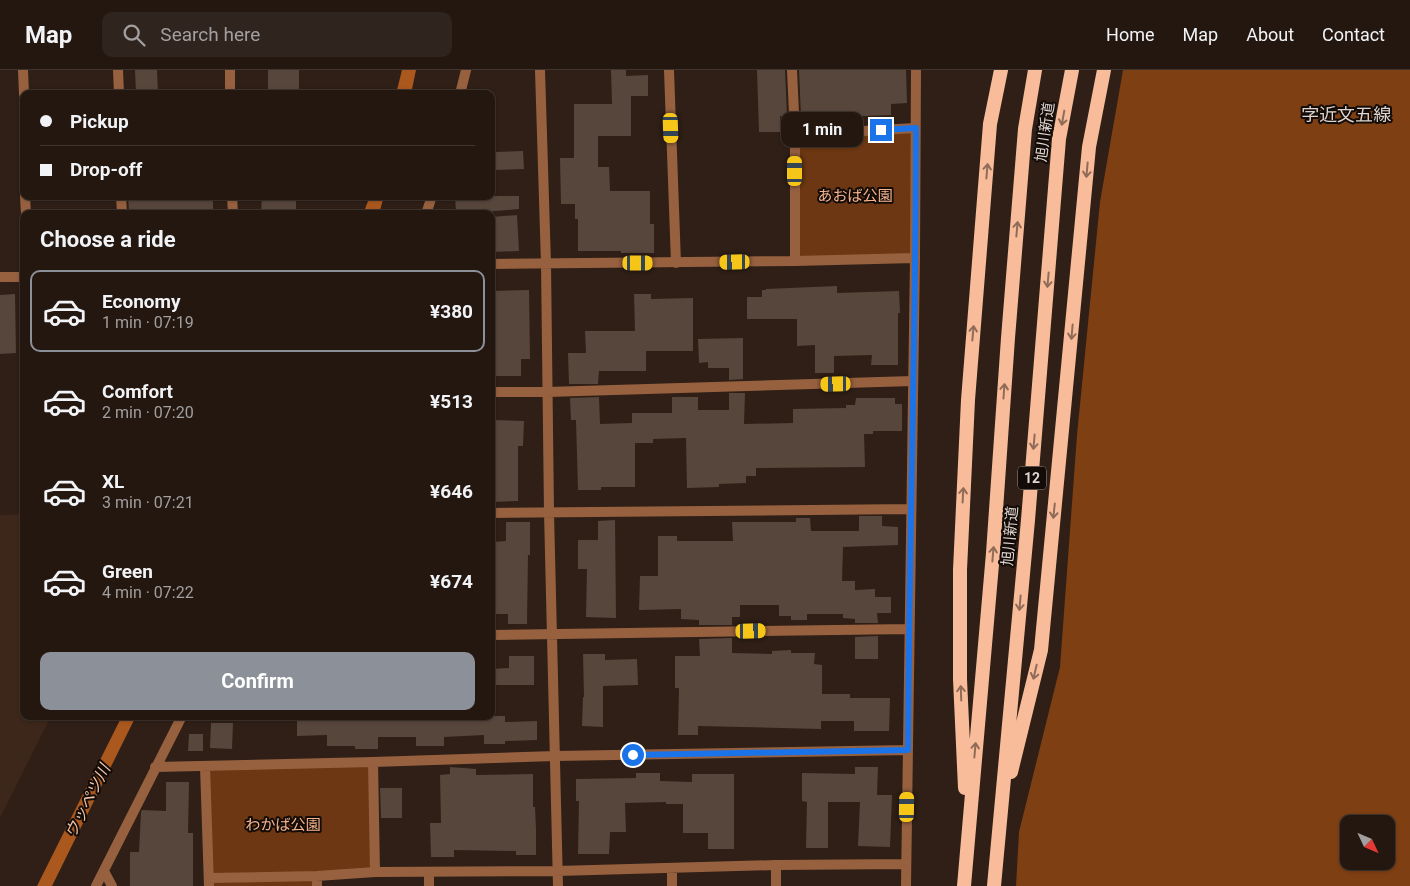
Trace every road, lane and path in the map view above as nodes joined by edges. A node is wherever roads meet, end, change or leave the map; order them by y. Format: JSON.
{"nodes":[{"id":1,"x":24,"y":70,"type":"edge"},
{"id":2,"x":118,"y":70,"type":"edge"},
{"id":3,"x":230,"y":70,"type":"edge"},
{"id":4,"x":466,"y":70,"type":"edge"},
{"id":5,"x":540,"y":70,"type":"edge"},
{"id":6,"x":669,"y":70,"type":"edge"},
{"id":7,"x":792,"y":70,"type":"edge"},
{"id":8,"x":916,"y":70,"type":"edge"},
{"id":9,"x":1001,"y":70,"type":"edge"},
{"id":10,"x":1035,"y":70,"type":"edge"},
{"id":11,"x":1072,"y":70,"type":"edge"},
{"id":12,"x":1104,"y":70,"type":"edge"},
{"id":13,"x":24,"y":90,"type":"edge"},
{"id":14,"x":119,"y":90,"type":"edge"},
{"id":15,"x":230,"y":90,"type":"edge"},
{"id":16,"x":461,"y":90,"type":"edge"},
{"id":17,"x":916,"y":128,"type":"junction"},
{"id":18,"x":795,"y":135,"type":"junction"},
{"id":19,"x":915,"y":258,"type":"junction"},
{"id":20,"x":795,"y":262,"type":"junction"},
{"id":21,"x":676,"y":263,"type":"junction"},
{"id":22,"x":495,"y":264,"type":"edge"},
{"id":23,"x":546,"y":264,"type":"junction"},
{"id":24,"x":0,"y":277,"type":"edge"},
{"id":25,"x":20,"y":277,"type":"edge"},
{"id":26,"x":913,"y":382,"type":"junction"},
{"id":27,"x":495,"y":392,"type":"edge"},
{"id":28,"x":547,"y":392,"type":"junction"},
{"id":29,"x":911,"y":509,"type":"junction"},
{"id":30,"x":549,"y":512,"type":"junction"},
{"id":31,"x":495,"y":513,"type":"edge"},
{"id":32,"x":909,"y":629,"type":"junction"},
{"id":33,"x":553,"y":634,"type":"junction"},
{"id":34,"x":495,"y":635,"type":"edge"},
{"id":35,"x":180,"y":720,"type":"edge"},
{"id":36,"x":908,"y":750,"type":"junction"},
{"id":37,"x":555,"y":756,"type":"junction"},
{"id":38,"x":372,"y":762,"type":"junction"},
{"id":39,"x":205,"y":766,"type":"junction"},
{"id":40,"x":156,"y":767,"type":"junction"},
{"id":41,"x":999,"y":823,"type":"junction"},
{"id":42,"x":967,"y":846,"type":"junction"},
{"id":43,"x":906,"y":864,"type":"junction"},
{"id":44,"x":776,"y":865,"type":"junction"},
{"id":45,"x":672,"y":868,"type":"junction"},
{"id":46,"x":104,"y":871,"type":"junction"},
{"id":47,"x":557,"y":871,"type":"junction"},
{"id":48,"x":375,"y":872,"type":"junction"},
{"id":49,"x":429,"y":873,"type":"junction"},
{"id":50,"x":317,"y":881,"type":"edge"},
{"id":51,"x":209,"y":882,"type":"edge"},
{"id":52,"x":96,"y":886,"type":"edge"},
{"id":53,"x":112,"y":886,"type":"edge"},
{"id":54,"x":429,"y":886,"type":"edge"},
{"id":55,"x":558,"y":886,"type":"edge"},
{"id":56,"x":672,"y":886,"type":"edge"},
{"id":57,"x":776,"y":886,"type":"edge"},
{"id":58,"x":906,"y":886,"type":"edge"},
{"id":59,"x":964,"y":886,"type":"edge"},
{"id":60,"x":994,"y":886,"type":"edge"}],
"edges":[{"from":1,"to":13,"type":"street"},
{"from":2,"to":14,"type":"street"},
{"from":3,"to":15,"type":"street"},
{"from":4,"to":16,"type":"street"},
{"from":5,"to":23,"type":"street"},
{"from":6,"to":21,"type":"street"},
{"from":7,"to":18,"type":"street"},
{"from":8,"to":17,"type":"street"},
{"from":42,"to":9,"type":"highway","number":"12","one_way":true},
{"from":42,"to":10,"type":"highway","name":"旭川新道","number":"12","one_way":true},
{"from":11,"to":41,"type":"highway","name":"旭川新道","number":"12","one_way":true},
{"from":12,"to":41,"type":"highway","number":"12","one_way":true},
{"from":17,"to":18,"type":"street"},
{"from":17,"to":19,"type":"street"},
{"from":18,"to":20,"type":"street"},
{"from":19,"to":20,"type":"street"},
{"from":19,"to":26,"type":"street"},
{"from":20,"to":21,"type":"street"},
{"from":21,"to":23,"type":"street"},
{"from":22,"to":23,"type":"street"},
{"from":23,"to":28,"type":"street"},
{"from":24,"to":25,"type":"street"},
{"from":26,"to":28,"type":"street"},
{"from":26,"to":29,"type":"street"},
{"from":27,"to":28,"type":"street"},
{"from":28,"to":30,"type":"street"},
{"from":29,"to":30,"type":"street"},
{"from":29,"to":32,"type":"street"},
{"from":30,"to":31,"type":"street"},
{"from":30,"to":33,"type":"street"},
{"from":32,"to":33,"type":"street"},
{"from":32,"to":36,"type":"street"},
{"from":33,"to":34,"type":"street"},
{"from":33,"to":37,"type":"street"},
{"from":35,"to":40,"type":"street"},
{"from":36,"to":37,"type":"street"},
{"from":36,"to":43,"type":"street"},
{"from":37,"to":38,"type":"street"},
{"from":37,"to":47,"type":"street"},
{"from":38,"to":39,"type":"street"},
{"from":38,"to":48,"type":"street"},
{"from":39,"to":40,"type":"street"},
{"from":39,"to":51,"type":"street"},
{"from":40,"to":46,"type":"street"},
{"from":41,"to":60,"type":"highway","name":"旭川新道","number":"12"},
{"from":42,"to":59,"type":"highway","name":"旭川新道","number":"12"},
{"from":43,"to":44,"type":"street"},
{"from":43,"to":58,"type":"street"},
{"from":44,"to":45,"type":"street"},
{"from":44,"to":57,"type":"street"},
{"from":45,"to":47,"type":"street"},
{"from":45,"to":56,"type":"street"},
{"from":46,"to":52,"type":"street"},
{"from":46,"to":53,"type":"street"},
{"from":47,"to":49,"type":"street"},
{"from":47,"to":55,"type":"street"},
{"from":48,"to":49,"type":"street"},
{"from":48,"to":50,"type":"street"},
{"from":49,"to":54,"type":"street"},
{"from":50,"to":51,"type":"street"}]}
